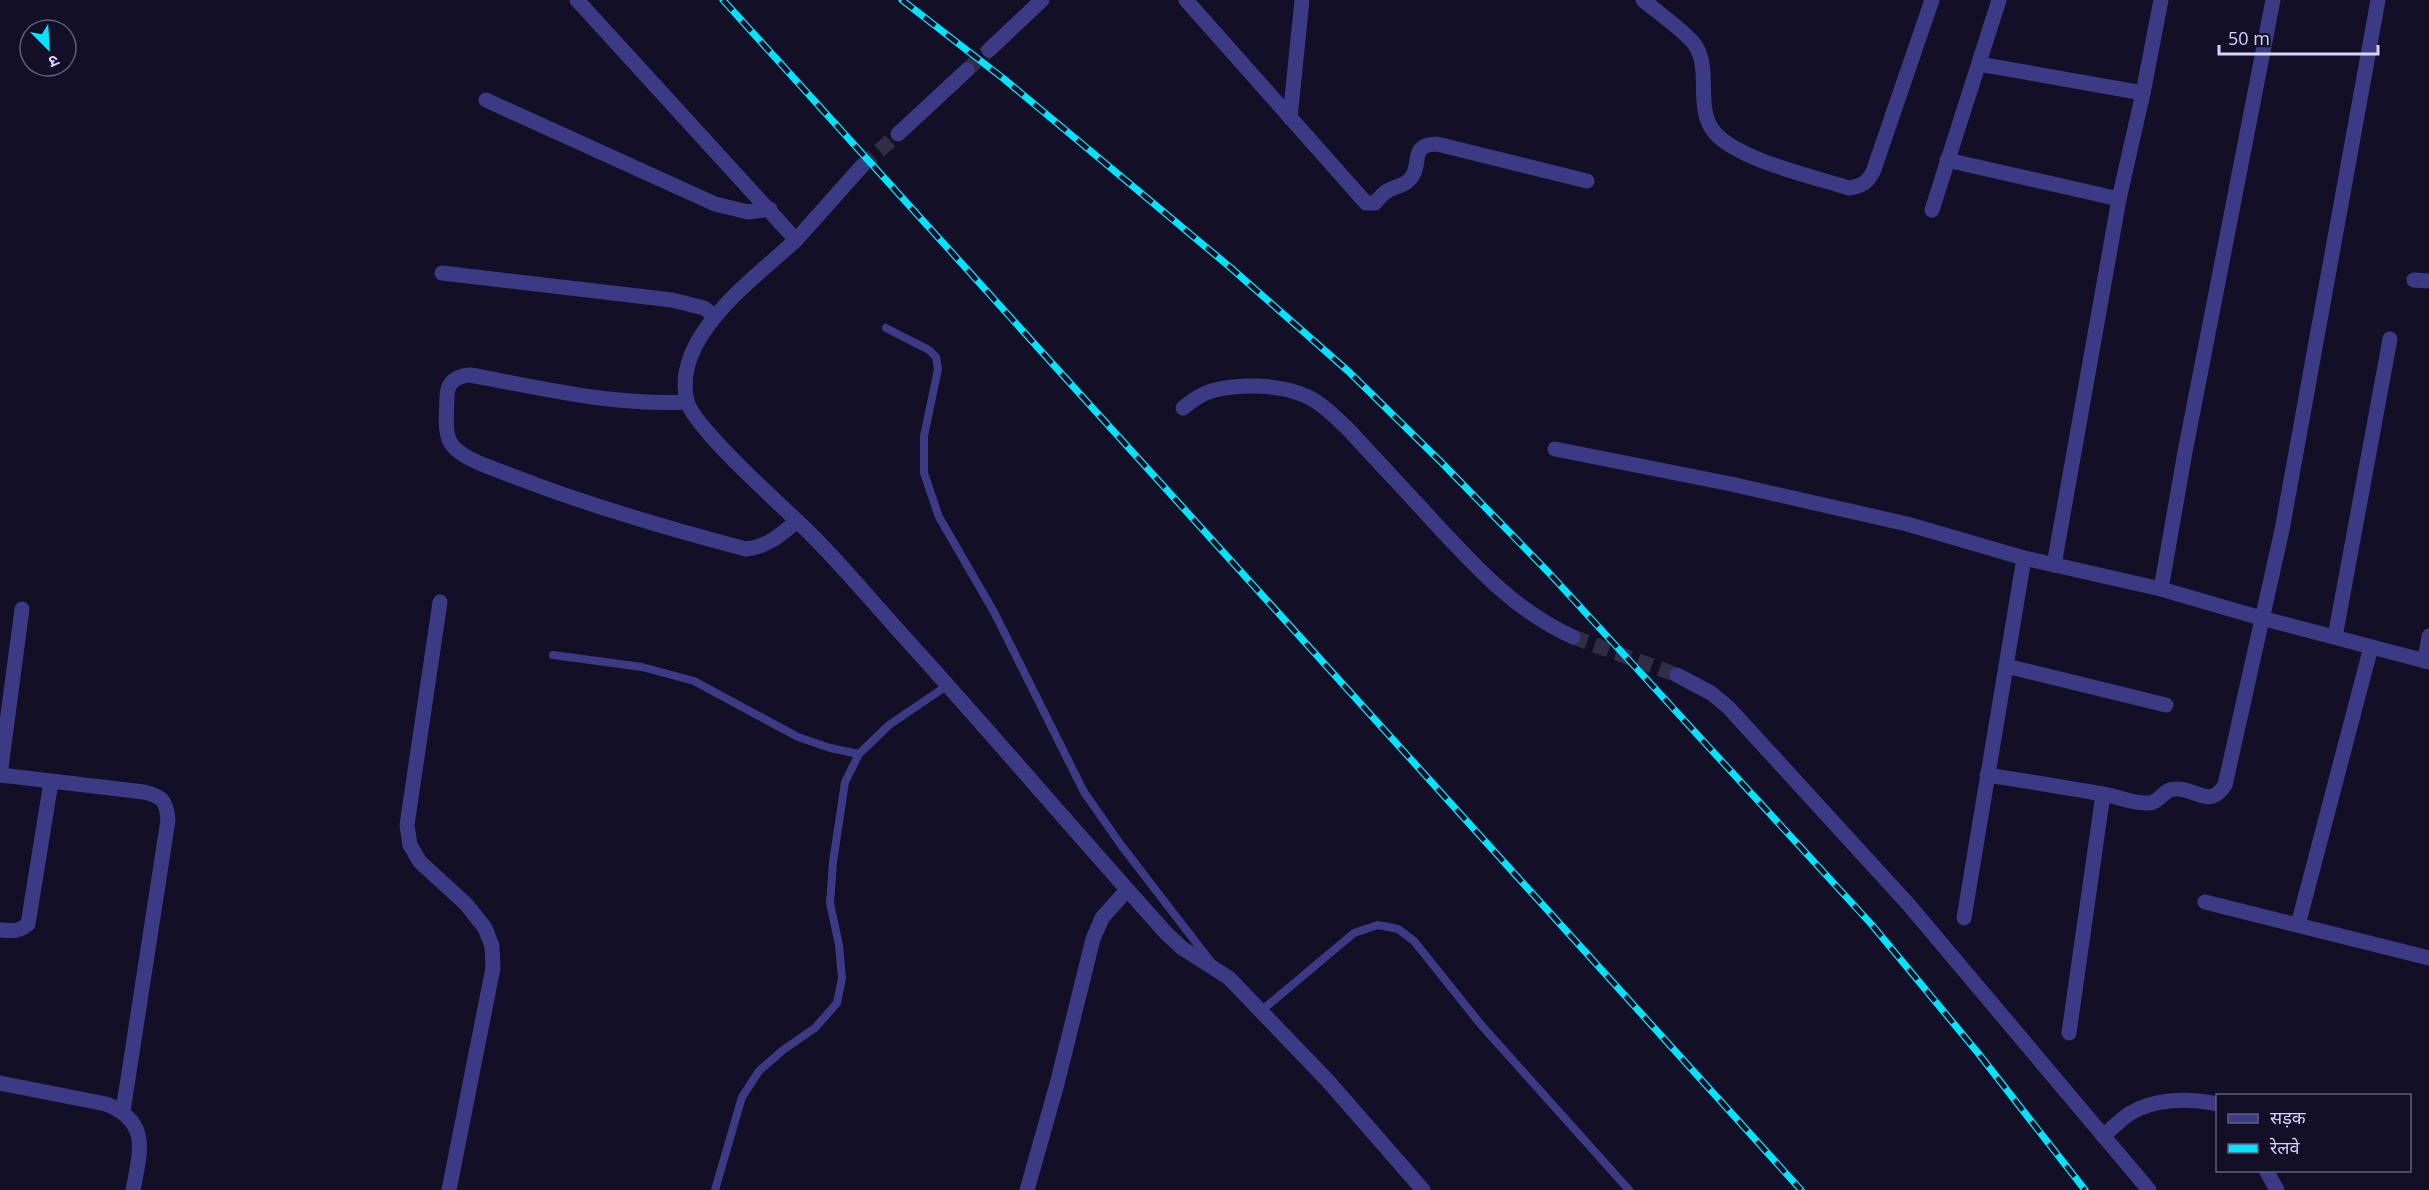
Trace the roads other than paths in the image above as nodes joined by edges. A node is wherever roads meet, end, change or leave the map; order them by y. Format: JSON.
{"nodes":[{"id":1,"x":577,"y":0,"type":"edge"},
{"id":2,"x":1041,"y":0,"type":"edge"},
{"id":3,"x":1186,"y":0,"type":"edge"},
{"id":4,"x":1302,"y":0,"type":"edge"},
{"id":5,"x":1643,"y":0,"type":"edge"},
{"id":6,"x":1932,"y":0,"type":"edge"},
{"id":7,"x":1999,"y":0,"type":"edge"},
{"id":8,"x":2160,"y":0,"type":"edge"},
{"id":9,"x":2272,"y":0,"type":"edge"},
{"id":10,"x":2378,"y":0,"type":"edge"},
{"id":11,"x":989,"y":50,"type":"tunnel mouth"},
{"id":12,"x":1979,"y":64,"type":"junction"},
{"id":13,"x":967,"y":70,"type":"tunnel mouth"},
{"id":14,"x":2144,"y":93,"type":"junction"},
{"id":15,"x":486,"y":99,"type":"dead end"},
{"id":16,"x":1290,"y":118,"type":"junction"},
{"id":17,"x":898,"y":134,"type":"tunnel mouth"},
{"id":18,"x":1947,"y":160,"type":"junction"},
{"id":19,"x":862,"y":166,"type":"tunnel mouth"},
{"id":20,"x":1587,"y":181,"type":"dead end"},
{"id":21,"x":2119,"y":199,"type":"junction"},
{"id":22,"x":1932,"y":210,"type":"dead end"},
{"id":23,"x":783,"y":225,"type":"junction"},
{"id":24,"x":442,"y":273,"type":"dead end"},
{"id":25,"x":714,"y":316,"type":"junction"},
{"id":26,"x":886,"y":328,"type":"dead end"},
{"id":27,"x":2390,"y":339,"type":"dead end"},
{"id":28,"x":687,"y":402,"type":"junction"},
{"id":29,"x":1183,"y":408,"type":"dead end"},
{"id":30,"x":1555,"y":449,"type":"dead end"},
{"id":31,"x":797,"y":521,"type":"junction"},
{"id":32,"x":2024,"y":558,"type":"junction"},
{"id":33,"x":2054,"y":565,"type":"junction"},
{"id":34,"x":2161,"y":589,"type":"junction"},
{"id":35,"x":440,"y":602,"type":"dead end"},
{"id":36,"x":22,"y":609,"type":"dead end"},
{"id":37,"x":2261,"y":618,"type":"junction"},
{"id":38,"x":2429,"y":636,"type":"edge"},
{"id":39,"x":1573,"y":637,"type":"tunnel mouth"},
{"id":40,"x":2335,"y":638,"type":"junction"},
{"id":41,"x":2371,"y":647,"type":"junction"},
{"id":42,"x":553,"y":655,"type":"dead end"},
{"id":43,"x":2427,"y":661,"type":"edge"},
{"id":44,"x":2006,"y":666,"type":"junction"},
{"id":45,"x":1677,"y":675,"type":"tunnel mouth"},
{"id":46,"x":948,"y":685,"type":"junction"},
{"id":47,"x":2166,"y":705,"type":"dead end"},
{"id":48,"x":859,"y":754,"type":"junction"},
{"id":49,"x":0,"y":775,"type":"edge"},
{"id":50,"x":1987,"y":775,"type":"junction"},
{"id":51,"x":51,"y":782,"type":"junction"},
{"id":52,"x":2103,"y":794,"type":"junction"},
{"id":53,"x":1127,"y":890,"type":"junction"},
{"id":54,"x":2205,"y":902,"type":"dead end"},
{"id":55,"x":1965,"y":918,"type":"dead end"},
{"id":56,"x":2298,"y":925,"type":"junction"},
{"id":57,"x":0,"y":930,"type":"edge"},
{"id":58,"x":2429,"y":957,"type":"edge"},
{"id":59,"x":1215,"y":967,"type":"junction"},
{"id":60,"x":1261,"y":1011,"type":"junction"},
{"id":61,"x":2069,"y":1033,"type":"dead end"},
{"id":62,"x":0,"y":1083,"type":"edge"},
{"id":63,"x":2216,"y":1104,"type":"edge"},
{"id":64,"x":123,"y":1111,"type":"junction"},
{"id":65,"x":2103,"y":1136,"type":"junction"},
{"id":66,"x":2267,"y":1172,"type":"edge"},
{"id":67,"x":133,"y":1190,"type":"edge"},
{"id":68,"x":449,"y":1190,"type":"edge"},
{"id":69,"x":715,"y":1190,"type":"edge"},
{"id":70,"x":1027,"y":1190,"type":"edge"},
{"id":71,"x":1423,"y":1190,"type":"edge"},
{"id":72,"x":1629,"y":1190,"type":"edge"},
{"id":73,"x":2149,"y":1190,"type":"edge"},
{"id":74,"x":2277,"y":1190,"type":"edge"}],
"edges":[{"from":1,"to":23,"type":"street"},
{"from":2,"to":11,"type":"street"},
{"from":3,"to":16,"type":"street"},
{"from":4,"to":16,"type":"street"},
{"from":5,"to":6,"type":"street"},
{"from":7,"to":12,"type":"street"},
{"from":8,"to":14,"type":"street"},
{"from":9,"to":34,"type":"street"},
{"from":10,"to":37,"type":"street"},
{"from":12,"to":14,"type":"street"},
{"from":12,"to":18,"type":"street"},
{"from":13,"to":17,"type":"street"},
{"from":14,"to":21,"type":"street"},
{"from":15,"to":23,"type":"street"},
{"from":16,"to":20,"type":"street"},
{"from":18,"to":21,"type":"street"},
{"from":18,"to":22,"type":"street"},
{"from":19,"to":23,"type":"street"},
{"from":21,"to":33,"type":"street"},
{"from":23,"to":25,"type":"street"},
{"from":24,"to":25,"type":"street"},
{"from":25,"to":28,"type":"street"},
{"from":26,"to":59,"type":"lane"},
{"from":27,"to":40,"type":"street"},
{"from":28,"to":31,"type":"street"},
{"from":28,"to":31,"type":"street"},
{"from":29,"to":39,"type":"street"},
{"from":30,"to":32,"type":"street"},
{"from":31,"to":46,"type":"street"},
{"from":32,"to":33,"type":"street"},
{"from":32,"to":44,"type":"street"},
{"from":33,"to":34,"type":"street"},
{"from":34,"to":37,"type":"street"},
{"from":35,"to":68,"type":"street"},
{"from":36,"to":49,"type":"street"},
{"from":37,"to":40,"type":"street"},
{"from":37,"to":52,"type":"street"},
{"from":38,"to":43,"type":"street"},
{"from":40,"to":41,"type":"street"},
{"from":41,"to":43,"type":"street"},
{"from":41,"to":56,"type":"street"},
{"from":42,"to":48,"type":"lane"},
{"from":44,"to":47,"type":"street"},
{"from":44,"to":50,"type":"street"},
{"from":45,"to":65,"type":"street"},
{"from":46,"to":48,"type":"lane"},
{"from":46,"to":53,"type":"street"},
{"from":48,"to":69,"type":"lane"},
{"from":49,"to":51,"type":"street"},
{"from":50,"to":52,"type":"street"},
{"from":50,"to":55,"type":"street"},
{"from":51,"to":57,"type":"street"},
{"from":51,"to":64,"type":"street"},
{"from":52,"to":61,"type":"street"},
{"from":53,"to":59,"type":"street"},
{"from":53,"to":70,"type":"street"},
{"from":54,"to":56,"type":"street"},
{"from":56,"to":58,"type":"street"},
{"from":59,"to":60,"type":"street"},
{"from":60,"to":71,"type":"street"},
{"from":60,"to":72,"type":"lane"},
{"from":62,"to":64,"type":"street"},
{"from":63,"to":65,"type":"street"},
{"from":64,"to":67,"type":"street"},
{"from":65,"to":73,"type":"street"},
{"from":66,"to":74,"type":"street"}]}
